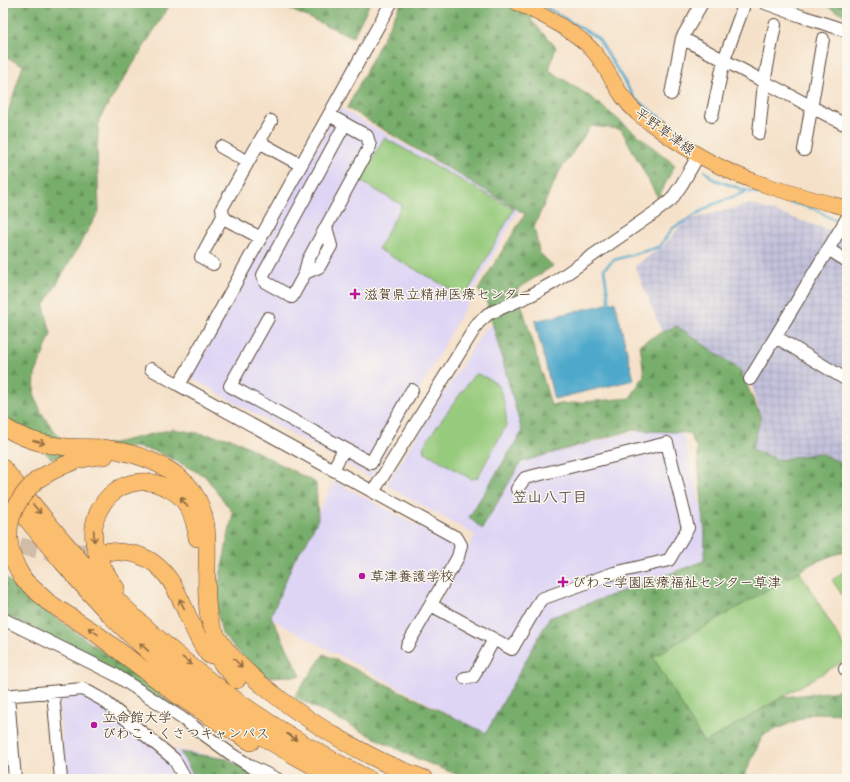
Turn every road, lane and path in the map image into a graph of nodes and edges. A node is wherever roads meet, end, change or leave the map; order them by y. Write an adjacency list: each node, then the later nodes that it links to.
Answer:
1 (391, 3): 14 (street)
2 (517, 3): 23 (main road, 平野草津線)
3 (702, 3): 8 (street)
4 (765, 3): 7 (street)
5 (743, 8): 10 (street)
6 (775, 25): 11 (street)
7 (847, 31)
8 (682, 38): 10 (street); 12 (street)
9 (823, 40): 13 (street)
10 (724, 60): 11 (street); 15 (street)
11 (764, 83): 13 (street); 19 (street)
12 (671, 94)
13 (811, 108): 18 (street); 22 (street)
14 (329, 115): 17 (street); 25 (street)
15 (712, 116)
16 (271, 121): 20 (street)
17 (345, 124): 17 (street)
18 (847, 125)
19 (759, 133)
20 (259, 142): 24 (street); 25 (street)
21 (222, 147): 24 (street)
22 (804, 150)
23 (698, 156): 26 (main road, 平野草津線); 47 (street)
24 (248, 162): 27 (street)
25 (301, 165): 29 (street)
26 (847, 208)
27 (223, 216): 29 (street); 32 (street)
28 (845, 222): 30 (street)
29 (261, 238): 38 (street)
30 (828, 250): 31 (street); 34 (street)
31 (847, 261)
32 (213, 264)
33 (268, 318): 41 (street)
34 (776, 337): 36 (street); 37 (street)
35 (151, 369): 38 (street)
36 (750, 379)
37 (847, 380)
38 (179, 385): 44 (street)
39 (412, 390): 41 (street)
40 (3, 426): 42 (highway, one-way to 42)
41 (344, 449): 44 (street)
42 (141, 457): 64 (highway, one-way to 42, bridge); 68 (highway, one-way to 68)
43 (3, 468): 54 (highway, one-way to 54)
44 (333, 470): 47 (street)
45 (517, 489): 53 (street)
46 (3, 490): 65 (highway, one-way to 46)
47 (373, 492): 51 (street)
48 (3, 539): 49 (highway)
49 (20, 546)
50 (107, 551): 57 (highway, one-way to 50)
51 (431, 605): 53 (street); 55 (street)
52 (3, 619): 63 (street)
53 (494, 639): 56 (street)
54 (163, 642): 57 (highway, one-way to 54); 66 (highway, one-way to 66)
55 (407, 646)
56 (465, 678)
57 (237, 680): 67 (highway)
58 (53, 693): 59 (street); 61 (street); 62 (street)
59 (6, 696): 60 (street)
60 (15, 779)
61 (61, 779)
62 (185, 779)
63 (277, 779)
64 (326, 779)
65 (338, 779)
66 (369, 779)
67 (398, 779)
68 (425, 779)

